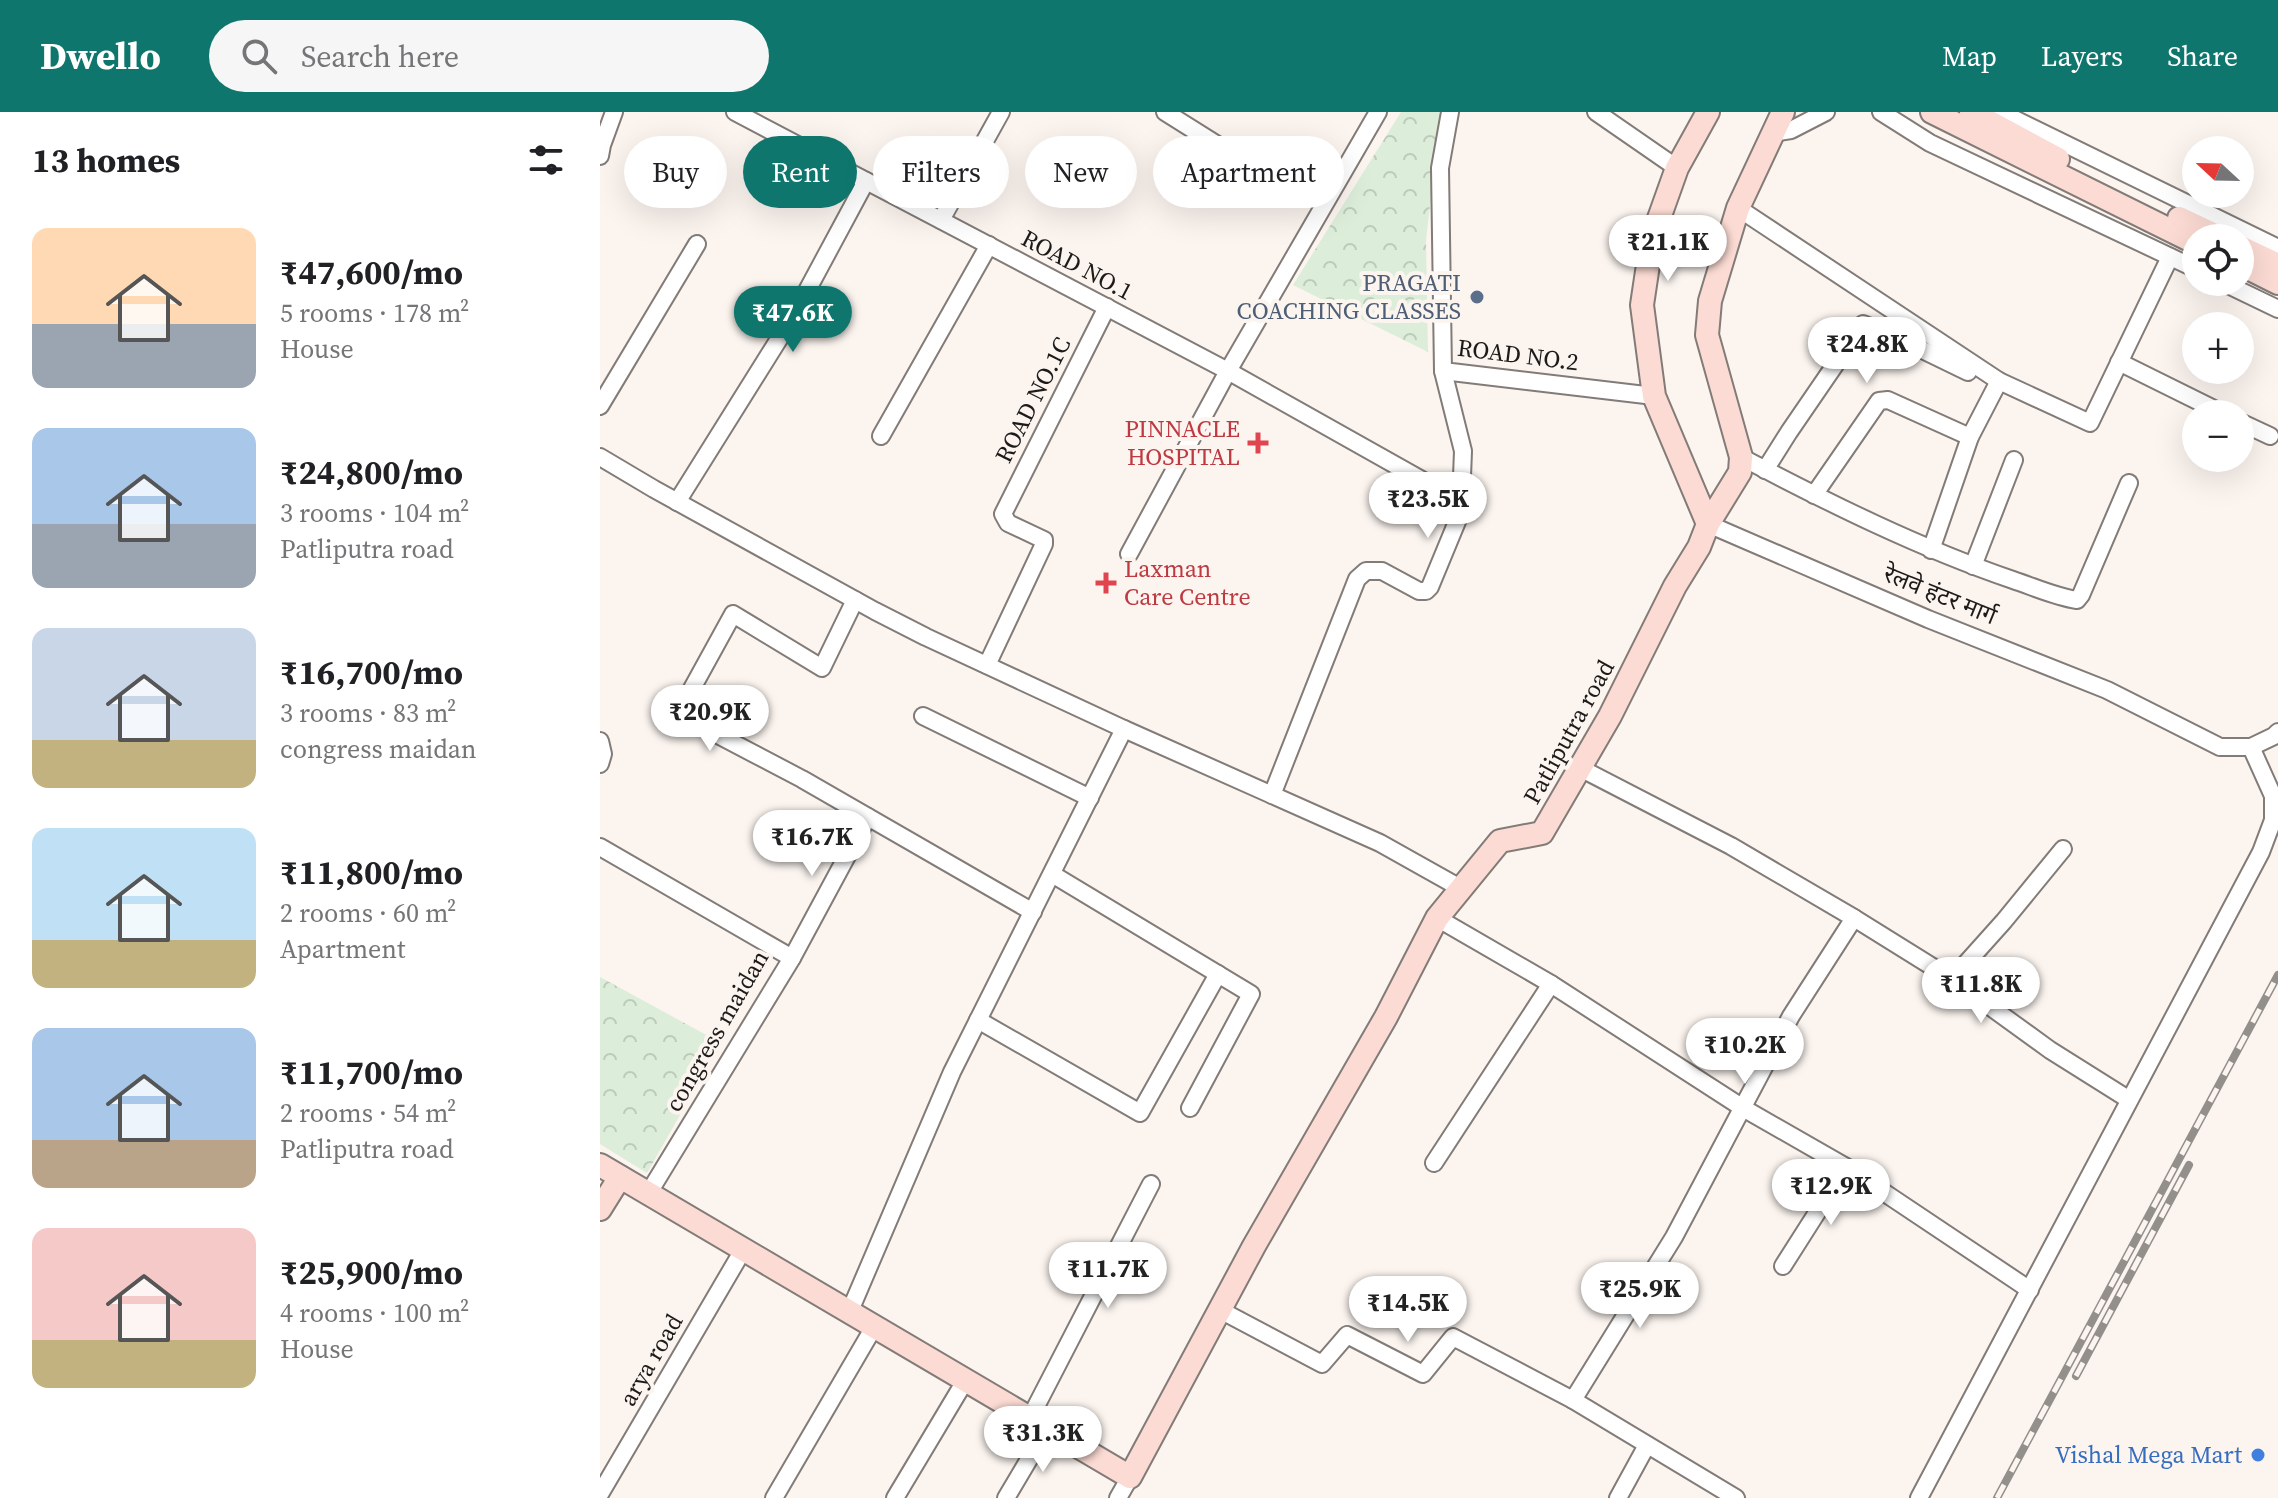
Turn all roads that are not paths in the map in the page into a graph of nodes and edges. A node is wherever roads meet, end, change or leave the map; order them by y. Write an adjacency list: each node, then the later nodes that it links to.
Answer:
1 (614, 112): 17 (street)
2 (735, 112): 19 (street, ROAD NO.1)
3 (1001, 112): 21 (street)
4 (1165, 112): 16 (street)
5 (1378, 112): 37 (street)
6 (1450, 112): 38 (street, ROAD NO.2)
7 (1596, 112): 18 (street)
8 (1708, 112): 18 (street)
9 (1783, 112): 15 (street)
10 (1881, 112): 28 (street)
11 (1932, 112): 23 (street)
12 (1971, 112): 22 (street)
13 (2003, 113): 26 (street)
14 (1815, 114): 15 (street)
15 (1772, 133): 20 (street)
16 (1203, 136)
17 (600, 156)
18 (1677, 168): 41 (street)
19 (866, 181): 21 (street, ROAD NO.1); 54 (street)
20 (1738, 208): 40 (street); 49 (street)
21 (941, 220): 25 (street, ROAD NO.1)
22 (2192, 224)
23 (2182, 236)
24 (697, 244): 43 (street)
25 (989, 245): 34 (street, ROAD NO.1); 45 (street)
26 (2278, 248)
27 (2254, 254): 30 (street)
28 (2170, 257): 29 (street); 36 (street)
29 (2182, 263)
30 (2278, 265)
31 (2254, 271): 32 (street)
32 (2278, 283)
33 (2251, 296): 35 (street)
34 (1107, 307): 37 (street, ROAD NO.1); 61 (street, ROAD NO.1C)
35 (2278, 309)
36 (2119, 362): 40 (street); 42 (street)
37 (1228, 371): 55 (street, ROAD NO.1); 58 (street)
38 (1443, 371): 41 (street, ROAD NO.2); 55 (street)
39 (1968, 372): 51 (street)
40 (1999, 381): 47 (street)
41 (1654, 396): 56 (street)
42 (2196, 400)
43 (600, 406)
44 (2254, 429): 46 (street)
45 (881, 436)
46 (2270, 436)
47 (1970, 437): 53 (street); 57 (street)
48 (600, 457): 54 (street)
49 (1741, 457): 51 (street); 56 (street, Patliputra road)
50 (2014, 460): 59 (street)
51 (1765, 470): 53 (street)
52 (2129, 483): 59 (street)
53 (1814, 495): 57 (street)
54 (677, 502): 60 (street)
55 (1461, 502): 69 (street)
56 (1708, 524): 66 (street, रेलवे हंटर मार्ग); 68 (street, Patliputra road)
57 (1931, 550): 59 (street)
58 (1129, 554)
59 (1973, 566)
60 (855, 600): 61 (street); 71 (street)
61 (987, 665): 63 (street)
62 (923, 716): 70 (street)
63 (1124, 729): 69 (street); 70 (street)
64 (2278, 732): 66 (street)
65 (600, 741): 67 (street)
66 (2251, 747): 84 (street)
67 (600, 764)
68 (1580, 768): 75 (street, Patliputra road); 78 (street)
69 (1272, 795): 75 (street)
70 (1090, 798): 74 (street)
71 (868, 817): 76 (street); 79 (street)
72 (600, 847): 79 (street, congress maidan)
73 (2063, 849): 81 (street)
74 (1052, 874): 76 (street); 80 (street)
75 (1462, 889): 77 (street, Patliputra road)
76 (1033, 912): 83 (street)
77 (1437, 918): 82 (street); 97 (street, Patliputra road)
78 (1854, 918): 81 (street); 86 (street)
79 (792, 958): 92 (street, congress maidan)
80 (1218, 974): 83 (street); 85 (street)
81 (1952, 979): 84 (street)
82 (1551, 984): 86 (street); 87 (street)
83 (978, 1020): 98 (street)
84 (2128, 1099): 96 (street)
85 (1190, 1108)
86 (1743, 1108): 89 (street); 101 (street)
87 (1434, 1163)
88 (600, 1165): 90 (street)
89 (1846, 1167): 95 (street); 96 (street)
90 (620, 1177): 92 (street); 93 (street)
91 (1151, 1184): 102 (street)
92 (648, 1194): 94 (street)
93 (600, 1209)
94 (743, 1250): 98 (street); 105 (street, arya road)
95 (1783, 1266)
96 (2030, 1290): 112 (street)
97 (1220, 1310): 101 (street); 104 (street, Patliputra road)
98 (849, 1313): 99 (street)
99 (874, 1327): 100 (street); 106 (street)
100 (965, 1381): 102 (street); 107 (street)
101 (1573, 1400): 103 (street)
102 (1038, 1424): 104 (street); 108 (street)
103 (1647, 1445): 110 (street); 111 (street)
104 (1130, 1477): 109 (street)
105 (600, 1494)
106 (774, 1498)
107 (895, 1498)
108 (1006, 1498)
109 (1118, 1498)
110 (1618, 1498)
111 (1736, 1498)
112 (1919, 1498)

